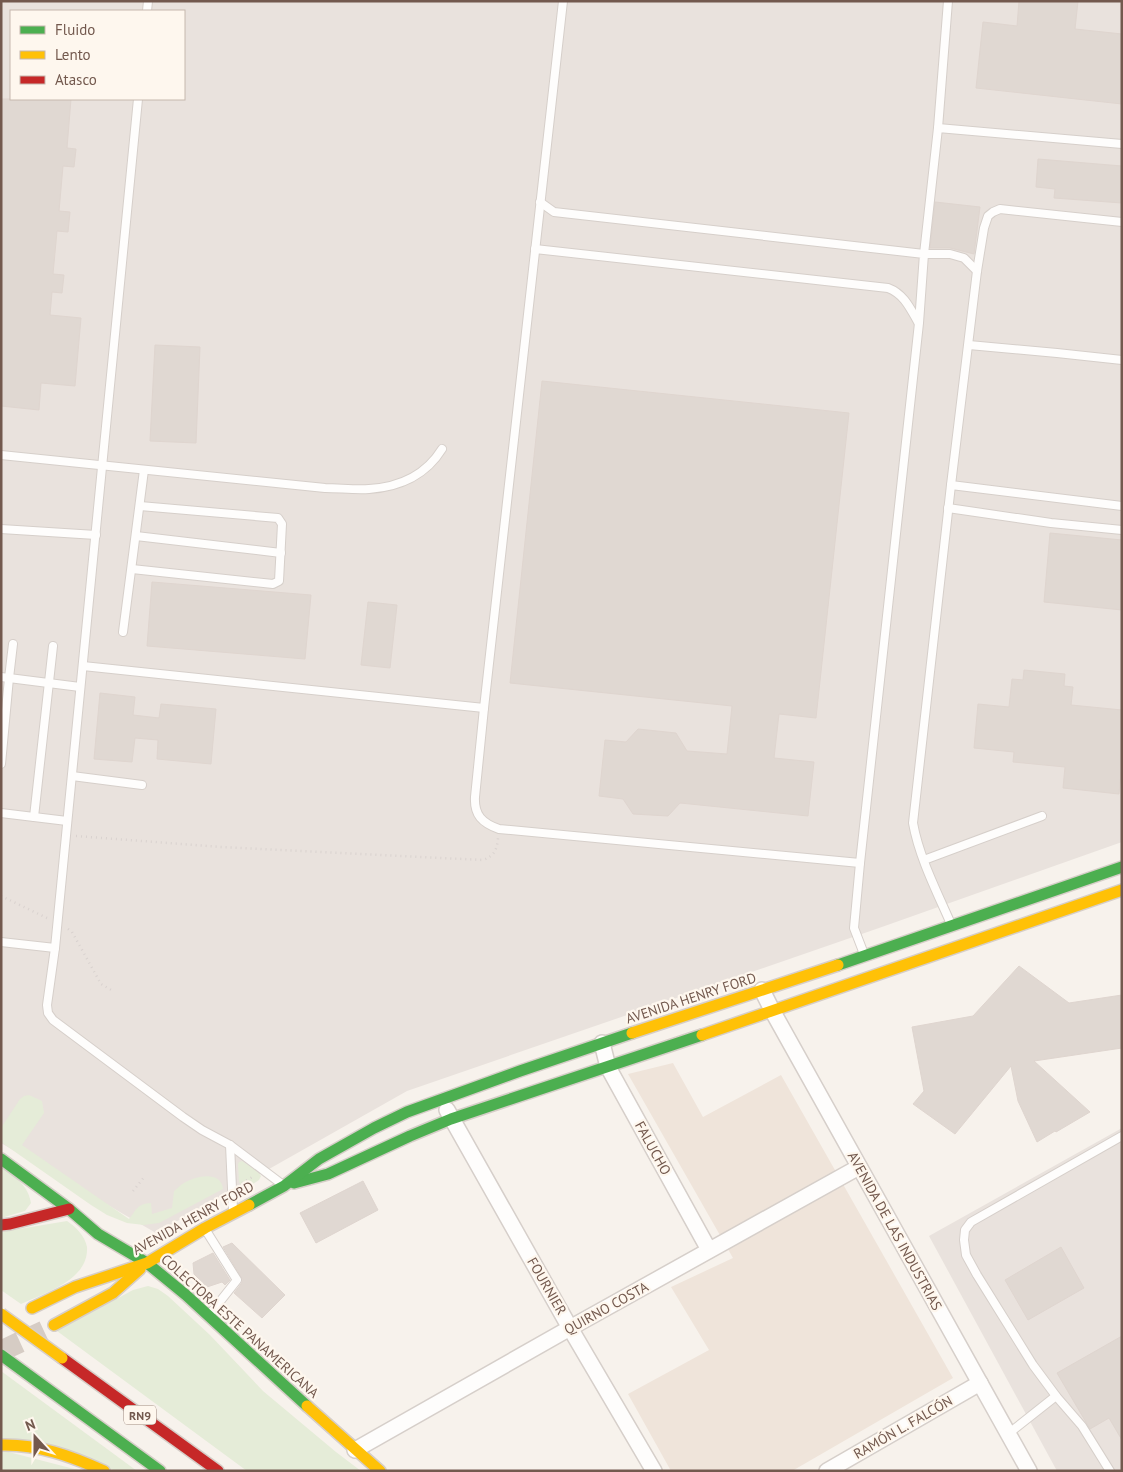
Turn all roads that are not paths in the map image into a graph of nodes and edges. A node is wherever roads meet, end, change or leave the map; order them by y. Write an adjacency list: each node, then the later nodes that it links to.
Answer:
1 (563, 1): 6 (lane)
2 (948, 1): 4 (lane)
3 (138, 100): 16 (lane)
4 (938, 128): 5 (lane); 9 (lane)
5 (1122, 144)
6 (540, 202): 8 (lane); 9 (lane)
7 (1122, 222): 10 (lane)
8 (534, 249): 11 (lane); 35 (lane)
9 (924, 254): 10 (lane); 11 (lane)
10 (977, 271): 12 (lane)
11 (919, 323): 44 (lane)
12 (969, 345): 13 (lane); 18 (lane)
13 (1122, 360)
14 (442, 449): 17 (lane)
15 (1, 455): 16 (lane)
16 (101, 466): 17 (lane); 24 (lane)
17 (144, 470): 19 (lane)
18 (951, 485): 20 (lane); 21 (lane)
19 (140, 506): 25 (lane); 26 (lane)
20 (1122, 506)
21 (948, 508): 23 (lane); 43 (lane)
22 (1, 529): 24 (lane)
23 (1122, 530)
24 (96, 535): 31 (lane)
25 (136, 536): 26 (lane); 27 (lane)
26 (281, 552): 27 (lane)
27 (132, 569): 28 (lane)
28 (124, 632)
29 (13, 644): 32 (lane)
30 (53, 646): 33 (lane)
31 (83, 666): 34 (lane); 35 (lane)
32 (5, 678): 33 (lane); 36 (lane)
33 (48, 683): 34 (lane); 41 (lane)
34 (80, 687): 37 (lane)
35 (484, 708): 44 (lane)
36 (1, 764)
37 (72, 776): 38 (lane); 42 (lane)
38 (142, 786)
39 (1, 813): 41 (lane)
40 (1042, 816): 43 (lane)
41 (34, 817): 42 (lane)
42 (67, 821): 49 (lane)
43 (924, 860): 47 (lane)
44 (860, 863): 50 (lane)
45 (1122, 867): 47 (main road, AVENIDA HENRY FORD)
46 (1122, 890): 47 (main road, AVENIDA HENRY FORD)
47 (955, 937): 50 (main road, AVENIDA HENRY FORD); 50 (main road, AVENIDA HENRY FORD)
48 (1, 942): 49 (lane)
49 (55, 948): 58 (lane)
50 (868, 967): 51 (main road, AVENIDA HENRY FORD); 52 (main road, AVENIDA HENRY FORD)
51 (762, 990): 52 (street, AVENIDA DE LAS INDUSTRIAS); 53 (main road, AVENIDA HENRY FORD)
52 (773, 1012): 54 (main road, AVENIDA HENRY FORD); 60 (street, AVENIDA DE LAS INDUSTRIAS)
53 (602, 1044): 54 (street, FALUCHO); 55 (main road, AVENIDA HENRY FORD)
54 (608, 1067): 56 (main road, AVENIDA HENRY FORD); 66 (street, FALUCHO)
55 (442, 1100): 56 (street, FOURNIER); 61 (main road, AVENIDA HENRY FORD)
56 (451, 1119): 61 (main road, AVENIDA HENRY FORD); 72 (street, FOURNIER)
57 (1122, 1136): 75 (lane)
58 (230, 1145): 61 (lane); 63 (lane)
59 (1, 1159): 62 (main road, COLECTORA ESTE PANAMERICANA)
60 (859, 1167): 66 (street, QUIRNO COSTA); 74 (street, AVENIDA DE LAS INDUSTRIAS)
61 (284, 1186): 63 (main road, AVENIDA HENRY FORD)
62 (69, 1209): 64 (main road); 67 (main road, COLECTORA ESTE PANAMERICANA)
63 (233, 1213): 65 (main road, AVENIDA HENRY FORD)
64 (1, 1225)
65 (205, 1228): 67 (main road, AVENIDA HENRY FORD); 70 (lane)
66 (709, 1250): 72 (street, QUIRNO COSTA)
67 (147, 1263): 68 (main road, AVENIDA HENRY FORD); 70 (main road, COLECTORA ESTE PANAMERICANA); 71 (main road)
68 (32, 1308)
69 (1, 1314): 81 (main road, RN9, bridge)
70 (209, 1316): 78 (main road, COLECTORA ESTE PANAMERICANA)
71 (54, 1326)
72 (570, 1328): 78 (street, QUIRNO COSTA); 83 (street, FOURNIER)
73 (1, 1355): 80 (main road, RN9)
74 (980, 1384): 76 (street, AVENIDA DE LAS INDUSTRIAS); 84 (street, RAMÓN L. FALCÓN)
75 (1056, 1396): 76 (lane); 86 (lane)
76 (1008, 1434): 85 (street, AVENIDA DE LAS INDUSTRIAS)
77 (1, 1445): 79 (main road)
78 (355, 1450): 82 (main road, COLECTORA ESTE PANAMERICANA)
79 (104, 1471)
80 (160, 1471)
81 (218, 1471)
82 (380, 1471)
83 (654, 1471)
84 (827, 1471)
85 (1029, 1471)
86 (1110, 1471)

